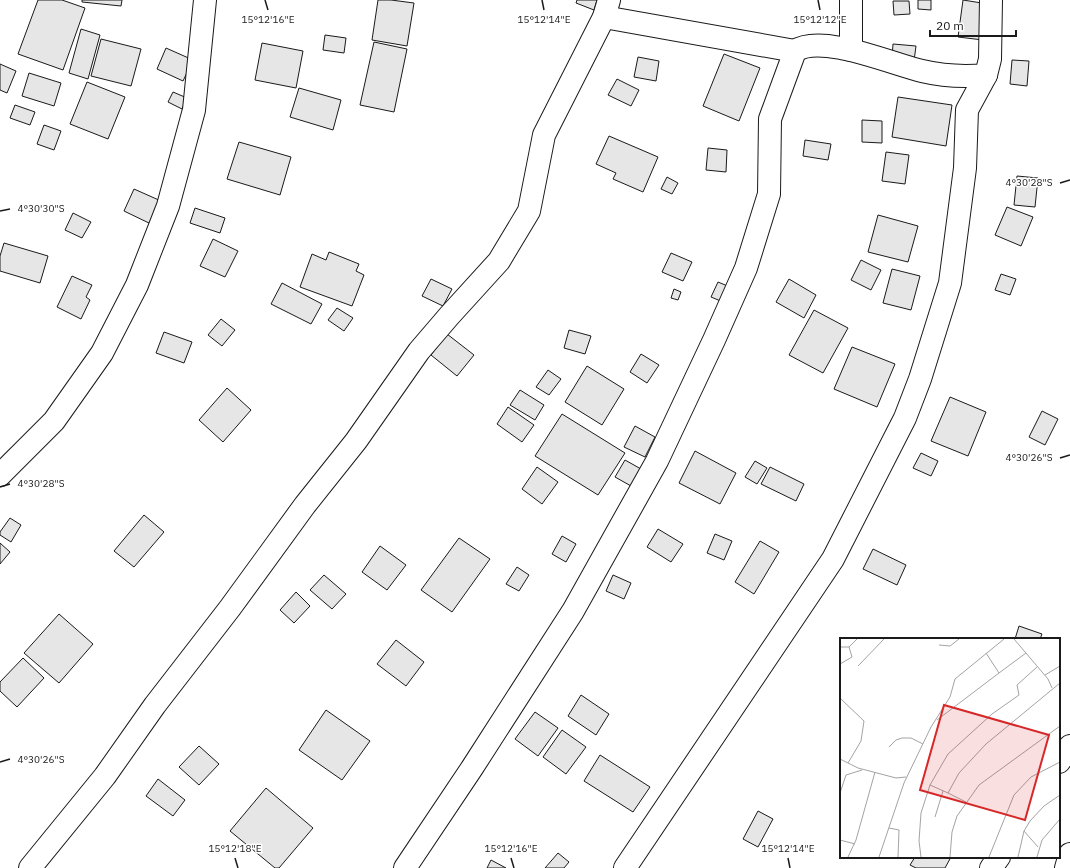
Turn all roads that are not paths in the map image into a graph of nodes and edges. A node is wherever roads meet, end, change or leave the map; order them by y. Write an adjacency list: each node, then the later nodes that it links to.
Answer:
1 (205, 0): 8 (street)
2 (851, 0): 5 (street)
3 (991, 0): 7 (street)
4 (606, 9): 6 (street); 13 (street)
5 (851, 50): 6 (street); 7 (street)
6 (795, 51): 14 (street)
7 (986, 75): 15 (street)
8 (0, 475)
9 (1070, 746): 10 (street)
10 (1060, 761)
11 (1070, 854): 17 (street)
12 (998, 858): 16 (street)
13 (30, 868)
14 (405, 868)
15 (625, 868)
16 (990, 868)
17 (1066, 868)

